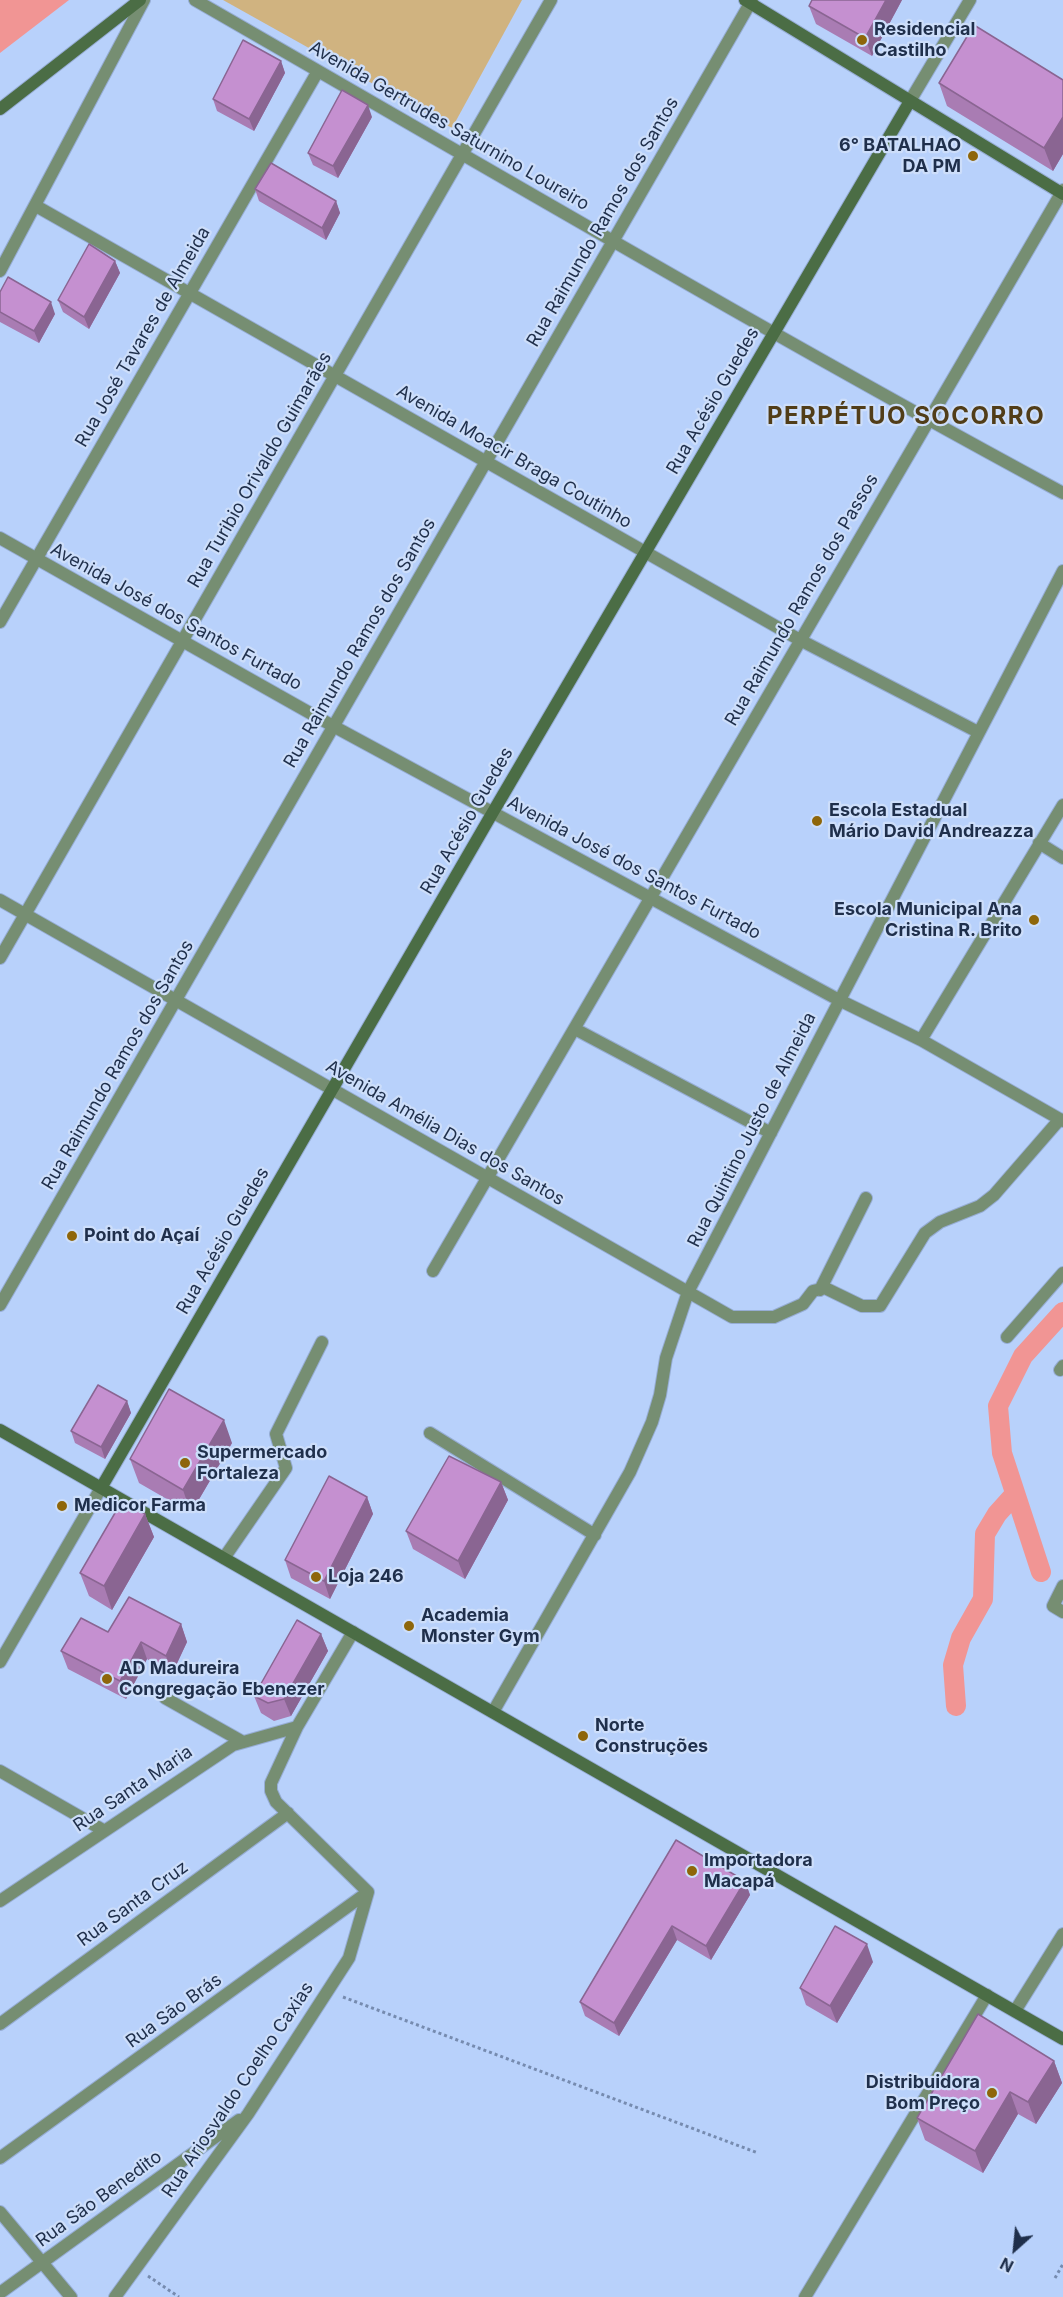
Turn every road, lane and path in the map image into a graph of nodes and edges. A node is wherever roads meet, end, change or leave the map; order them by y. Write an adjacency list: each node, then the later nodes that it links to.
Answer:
1 (140, 0): 9 (street)
2 (144, 0): 12 (street)
3 (195, 0): 7 (street, Avenida Gertrudes Saturnino Loureiro)
4 (551, 0): 10 (street, Rua Turibio Orivaldo Guimarães)
5 (970, 0): 8 (street, Rua Acésio Guedes)
6 (749, 1): 8 (street); 13 (street, Rua Raimundo Ramos dos Santos)
7 (318, 71): 10 (street, Avenida Gertrudes Saturnino Loureiro); 15 (street, Rua José Tavares de Almeida)
8 (910, 101): 11 (street); 16 (street, Rua Acésio Guedes)
9 (0, 109)
10 (463, 154): 13 (street, Avenida Gertrudes Saturnino Loureiro); 17 (street, Rua Turibio Orivaldo Guimarães)
11 (1062, 193): 18 (street, Rua Raimundo Ramos dos Passos)
12 (36, 206): 14 (street); 15 (street, Avenida Moacir Braga Coutinho)
13 (612, 242): 16 (street, Avenida Gertrudes Saturnino Loureiro); 19 (street, Rua Raimundo Ramos dos Santos)
14 (0, 271)
15 (190, 293): 17 (street, Avenida Moacir Braga Coutinho); 23 (street, Rua José Tavares de Almeida)
16 (774, 333): 18 (street, Avenida Gertrudes Saturnino Loureiro); 22 (street, Rua Acésio Guedes)
17 (335, 376): 19 (street, Avenida Moacir Braga Coutinho); 27 (street, Rua Turibio Orivaldo Guimarães)
18 (928, 420): 20 (street, Avenida Gertrudes Saturnino Loureiro); 26 (street, Rua Raimundo Ramos dos Passos)
19 (486, 461): 22 (street, Avenida Moacir Braga Coutinho); 28 (street, Rua Raimundo Ramos dos Santos)
20 (1063, 494)
21 (0, 538): 23 (street, Avenida José dos Santos Furtado)
22 (645, 552): 26 (street, Avenida Moacir Braga Coutinho); 31 (street, Rua Acésio Guedes)
23 (37, 559): 25 (street, Rua José Tavares de Almeida); 27 (street, Avenida José dos Santos Furtado)
24 (1063, 571): 29 (street, Rua Quintino Justo de Almeida)
25 (0, 622)
26 (800, 640): 29 (street, Avenida Moacir Braga Coutinho); 34 (street, Rua Raimundo Ramos dos Passos)
27 (183, 641): 28 (street, Avenida José dos Santos Furtado); 36 (street, Rua Turibio Orivaldo Guimarães)
28 (333, 726): 31 (street, Avenida José dos Santos Furtado); 38 (street, Rua Raimundo Ramos dos Santos)
29 (978, 732): 39 (street, Rua Quintino Justo de Almeida)
30 (1063, 805): 32 (street)
31 (493, 812): 34 (street, Avenida José dos Santos Furtado); 42 (street, Rua Acésio Guedes)
32 (1039, 843): 33 (street); 41 (street)
33 (1063, 858)
34 (649, 897): 39 (street, Avenida José dos Santos Furtado); 40 (street, Rua Raimundo Ramos dos Passos)
35 (0, 900): 36 (street, Avenida Amélia Dias dos Santos)
36 (25, 915): 37 (street, Rua Turibio Orivaldo Guimarães); 38 (street, Avenida Amélia Dias dos Santos)
37 (0, 958)
38 (176, 1000): 42 (street, Avenida Amélia Dias dos Santos); 51 (street, Rua Raimundo Ramos dos Santos)
39 (839, 1000): 41 (street, Avenida José dos Santos Furtado); 44 (street, Rua Quintino Justo de Almeida)
40 (575, 1029): 44 (street); 45 (street, Rua Raimundo Ramos dos Passos)
41 (921, 1040): 43 (street, Avenida José dos Santos Furtado)
42 (332, 1089): 45 (street, Avenida Amélia Dias dos Santos); 56 (street, Rua Acésio Guedes)
43 (1062, 1120): 49 (street)
44 (771, 1133): 50 (street, Rua Quintino Justo de Almeida)
45 (488, 1179): 47 (street, Rua Raimundo Ramos dos Passos); 50 (street, Avenida Amélia Dias dos Santos)
46 (866, 1198): 49 (street)
47 (433, 1271)
48 (1063, 1273): 52 (street)
49 (820, 1290): 50 (street, Avenida Amélia Dias dos Santos)
50 (688, 1292): 57 (street, Rua Quintino Justo de Almeida)
51 (0, 1305)
52 (1007, 1337)
53 (322, 1342): 58 (street)
54 (0, 1430): 56 (street)
55 (430, 1433): 57 (street)
56 (101, 1488): 58 (street); 62 (street, Rua Acésio Guedes)
57 (595, 1534): 64 (street, Rua Quintino Justo de Almeida)
58 (224, 1558): 61 (street)
59 (1063, 1586): 60 (street)
60 (1058, 1609)
61 (354, 1632): 64 (street); 65 (street)
62 (0, 1662)
63 (165, 1698): 66 (street)
64 (494, 1712): 74 (street)
65 (297, 1727): 66 (street, Rua Santa Maria); 68 (street)
66 (243, 1742): 69 (street, Rua Santa Maria)
67 (0, 1771): 69 (street)
68 (288, 1813): 70 (street); 76 (street, Rua Santa Cruz)
69 (103, 1830): 71 (street, Rua Santa Maria)
70 (368, 1892): 73 (street, Rua Ariosvaldo Coelho Caxias); 80 (street, Rua São Brás)
71 (0, 1901)
72 (1063, 1934): 75 (street)
73 (327, 1991): 78 (street, Rua Ariosvaldo Coelho Caxias); 79 (path)
74 (987, 1995): 75 (street); 90 (street)
75 (1015, 2011): 77 (street)
76 (0, 2024)
77 (1063, 2039)
78 (248, 2114): 82 (street, Rua São Benedito); 84 (street, Rua Ariosvaldo Coelho Caxias)
79 (758, 2153)
80 (0, 2158)
81 (0, 2212): 82 (street)
82 (40, 2263): 86 (street, Rua São Benedito); 87 (street)
83 (1063, 2264): 85 (path)
84 (136, 2268): 88 (street, Rua Ariosvaldo Coelho Caxias); 89 (path)
85 (1055, 2278)
86 (0, 2293)
87 (71, 2297)
88 (115, 2297)
89 (178, 2297)
90 (805, 2297)

